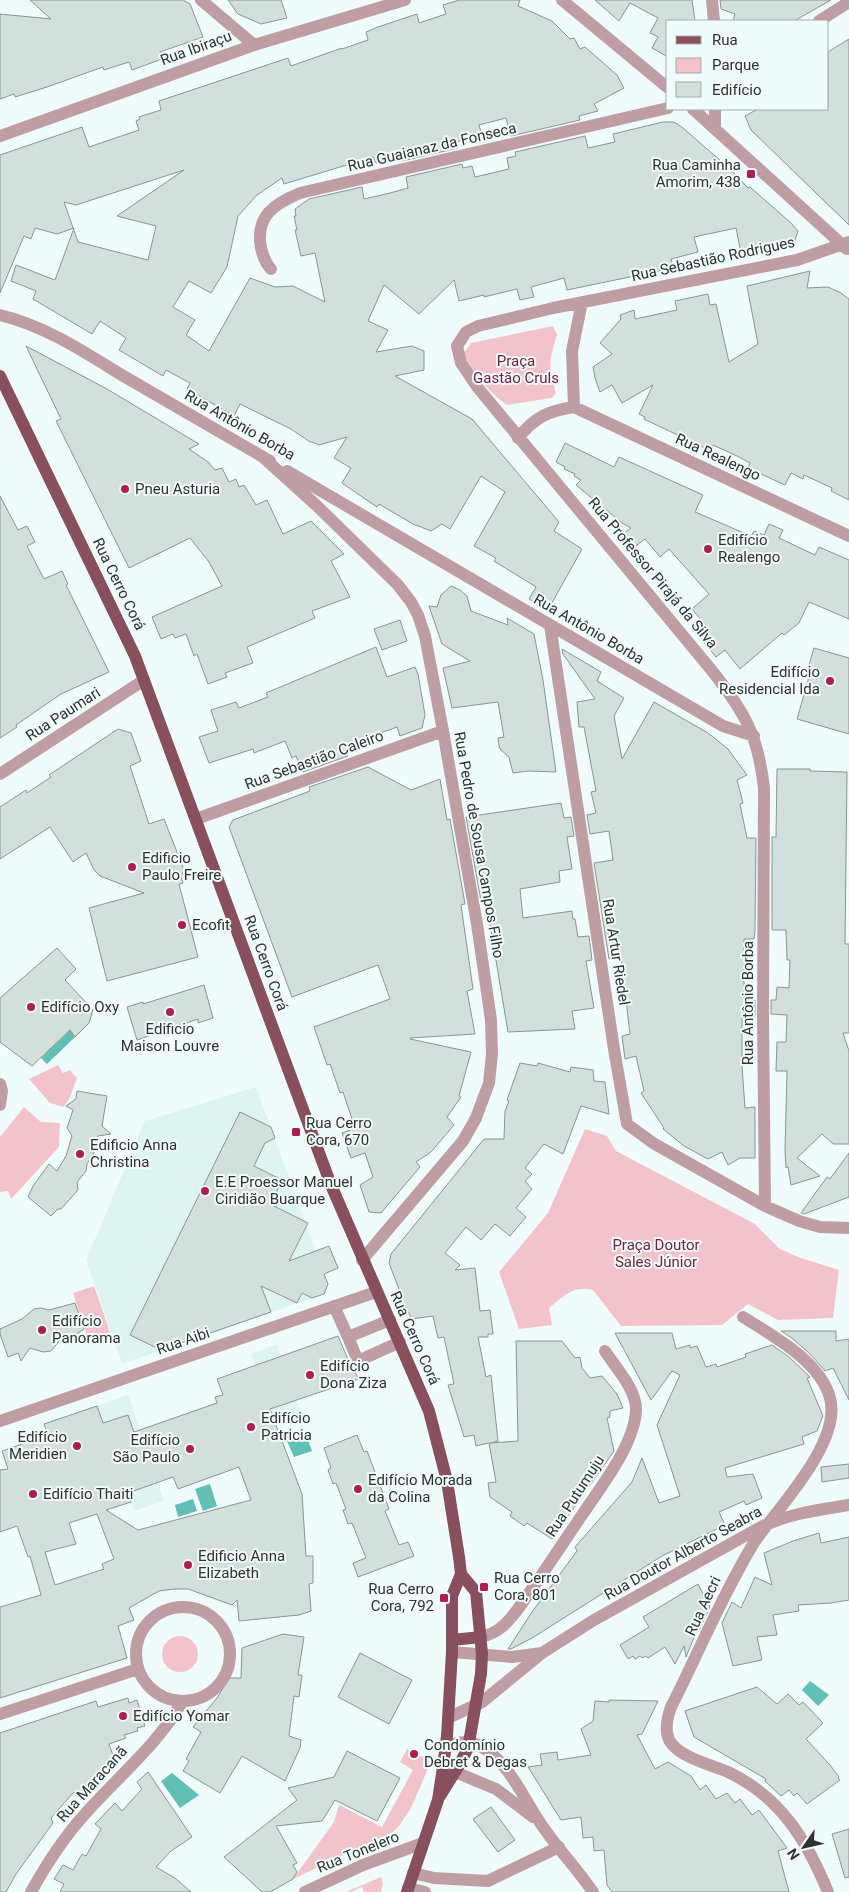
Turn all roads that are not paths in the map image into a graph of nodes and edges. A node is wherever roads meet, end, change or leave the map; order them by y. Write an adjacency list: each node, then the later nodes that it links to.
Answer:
1 (201, 0): 8 (street)
2 (405, 0): 8 (street, Rua Ibiraçu)
3 (562, 0): 9 (street)
4 (712, 0): 6 (street)
5 (849, 2): 7 (street)
6 (714, 20)
7 (820, 20)
8 (254, 45): 14 (street, Rua Ibiraçu)
9 (666, 86)
10 (666, 108): 16 (street, Rua Guaianaz da Fonseca)
11 (694, 110): 13 (street)
12 (716, 110): 13 (street)
13 (715, 129): 15 (street)
14 (0, 136)
15 (847, 246): 17 (street, Rua Sebastião Rodrigues)
16 (270, 269)
17 (582, 302): 22 (street); 23 (street)
18 (0, 315): 24 (street, Rua Antônio Borba)
19 (0, 376): 21 (main road, Rua Cerro Corá)
20 (0, 394): 21 (street)
21 (14, 406): 27 (main road, Rua Cerro Corá)
22 (574, 407): 23 (street); 25 (street, Rua Realengo)
23 (518, 438): 29 (street, Rua Professor Pirajá da Silva)
24 (264, 458): 26 (street, Rua Antônio Borba); 28 (street, Rua Pedro de Sousa Campos Filho)
25 (849, 536)
26 (550, 625): 29 (street, Rua Antônio Borba); 34 (street, Rua Artur Riedel)
27 (144, 680): 30 (street, Rua Paumari); 31 (main road, Rua Cerro Corá)
28 (443, 731): 31 (street, Rua Sebastião Caleiro); 36 (street, Rua Pedro de Sousa Campos Filho)
29 (754, 736): 34 (street, Rua Antônio Borba)
30 (0, 774)
31 (196, 819): 36 (main road, Rua Cerro Corá)
32 (0, 1084): 33 (street)
33 (0, 1106)
34 (765, 1206): 35 (street)
35 (849, 1228)
36 (362, 1260): 37 (main road, Rua Cerro Corá)
37 (376, 1292): 38 (street, Rua Aibi); 40 (main road, Rua Cerro Corá)
38 (334, 1306): 41 (street); 44 (street, Rua Aibi)
39 (743, 1317): 46 (street, Rua Aecri)
40 (390, 1320): 41 (street); 42 (main road, Rua Cerro Corá)
41 (348, 1337): 42 (street)
42 (400, 1342): 47 (main road, Rua Cerro Corá)
43 (605, 1351): 48 (street, Rua Putumuju)
44 (0, 1421)
45 (849, 1505): 46 (street, Rua Doutor Alberto Seabra)
46 (771, 1522): 50 (street, Rua Doutor Alberto Seabra); 72 (street, Rua Aecri)
47 (461, 1574): 48 (main road, Rua Cerro Corá); 49 (main road, Rua Cerro Corá)
48 (481, 1637): 49 (main road); 51 (main road, Rua Cerro Corá)
49 (452, 1646): 51 (street, Rua Doutor Alberto Seabra); 56 (main road, Rua Cerro Corá)
50 (542, 1653): 51 (street, Rua Doutor Alberto Seabra); 54 (street, Rua Doutor Alberto Seabra)
51 (482, 1654): 54 (main road, Rua Cerro Corá)
52 (138, 1669): 53 (street); 53 (street); 55 (street)
53 (182, 1702): 68 (street, Rua Maracanã)
54 (476, 1706): 56 (street, Rua Doutor Alberto Seabra); 57 (main road, Rua Cerro Corá)
55 (0, 1714)
56 (448, 1718): 58 (main road, Rua Cerro Corá)
57 (469, 1742): 58 (street); 60 (main road, Rua Cerro Corá); 62 (street)
58 (446, 1746): 59 (main road, Rua Cerro Corá)
59 (443, 1767): 60 (street); 61 (main road, Rua Cerro Corá)
60 (456, 1772): 61 (main road, Rua Cerro Corá); 62 (street)
61 (438, 1800): 63 (main road, Rua Cerro Corá)
62 (539, 1822): 64 (street)
63 (423, 1843): 65 (main road, Rua Cerro Corá); 69 (street, Rua Tonelero)
64 (559, 1847): 66 (street); 71 (street)
65 (413, 1873): 66 (street); 67 (main road, Rua Cerro Corá)
66 (464, 1886)
67 (408, 1890): 70 (street)
68 (31, 1892)
69 (305, 1892)
70 (425, 1892)
71 (592, 1892)
72 (828, 1892)

